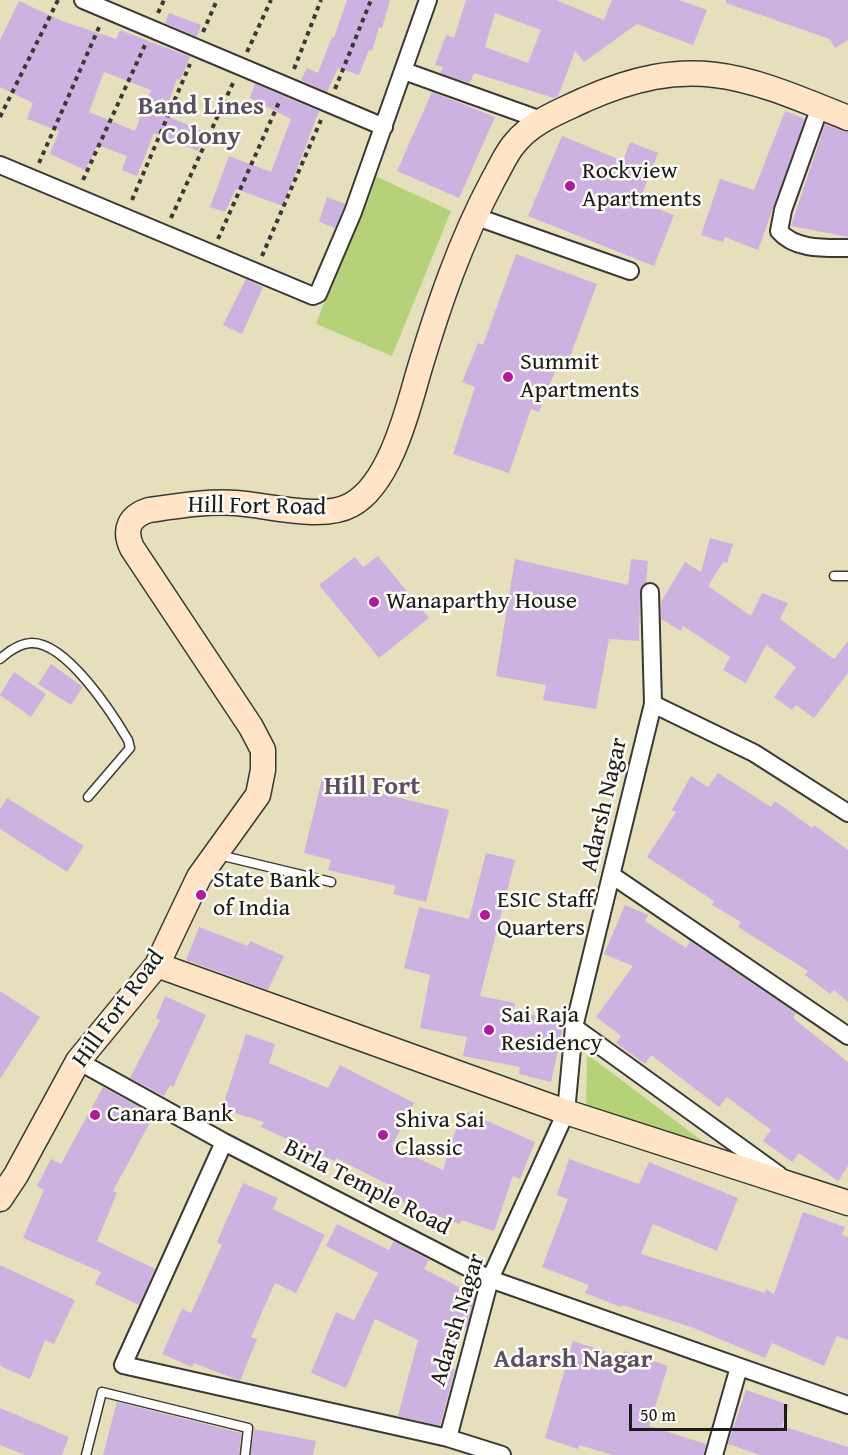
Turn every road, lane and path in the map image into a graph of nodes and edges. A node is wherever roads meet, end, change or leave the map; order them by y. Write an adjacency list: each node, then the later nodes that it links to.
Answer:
1 (57, 0): 17 (path)
2 (83, 0): 9 (street)
3 (164, 0): 10 (path)
4 (217, 0): 11 (path)
5 (271, 0): 12 (path)
6 (321, 0): 14 (path)
7 (371, 0): 15 (path)
8 (428, 0): 13 (street)
9 (106, 10): 10 (street); 22 (path)
10 (152, 29): 11 (street); 23 (path)
11 (197, 48): 12 (street); 25 (path)
12 (241, 66): 14 (street); 26 (path)
13 (404, 71): 19 (street); 20 (street)
14 (287, 86): 15 (street); 28 (path)
15 (328, 104): 20 (street); 29 (path)
16 (820, 107): 18 (main road, Hill Fort Road); 19 (main road, Hill Fort Road); 27 (street)
17 (0, 117)
18 (848, 118)
19 (541, 120): 24 (main road, Hill Fort Road)
20 (384, 127): 29 (street)
21 (0, 165): 22 (street)
22 (32, 178): 23 (street)
23 (75, 197): 25 (street)
24 (474, 216): 30 (street); 38 (main road, Hill Fort Road)
25 (124, 218): 26 (street)
26 (164, 233): 28 (street)
27 (848, 248)
28 (211, 253): 29 (street)
29 (255, 271)
30 (630, 271)
31 (834, 576): 32 (lane)
32 (848, 576)
33 (650, 591): 35 (street, Adarsh Nagar)
34 (0, 659): 36 (lane)
35 (653, 704): 37 (street); 39 (street, Adarsh Nagar)
36 (88, 797)
37 (848, 813)
38 (216, 854): 40 (lane); 41 (main road, Hill Fort Road)
39 (613, 876): 42 (street, Adarsh Nagar); 43 (street)
40 (332, 882)
41 (157, 965): 44 (main road, Hill Fort Road); 45 (main road)
42 (574, 1027): 45 (street, Adarsh Nagar); 47 (street)
43 (848, 1036)
44 (78, 1061): 46 (street, Birla Temple Road); 48 (main road, Hill Fort Road)
45 (566, 1112): 47 (main road); 50 (street, Adarsh Nagar)
46 (224, 1142): 50 (street, Birla Temple Road); 53 (street)
47 (791, 1184): 49 (main road)
48 (0, 1199)
49 (848, 1203)
50 (490, 1279): 51 (street, Birla Temple Road); 53 (street, Adarsh Nagar)
51 (739, 1367): 52 (street, Birla Temple Road); 57 (street)
52 (848, 1405)
53 (448, 1438): 56 (street)
54 (86, 1455): 55 (lane)
55 (244, 1455)
56 (502, 1455)
57 (714, 1455)

